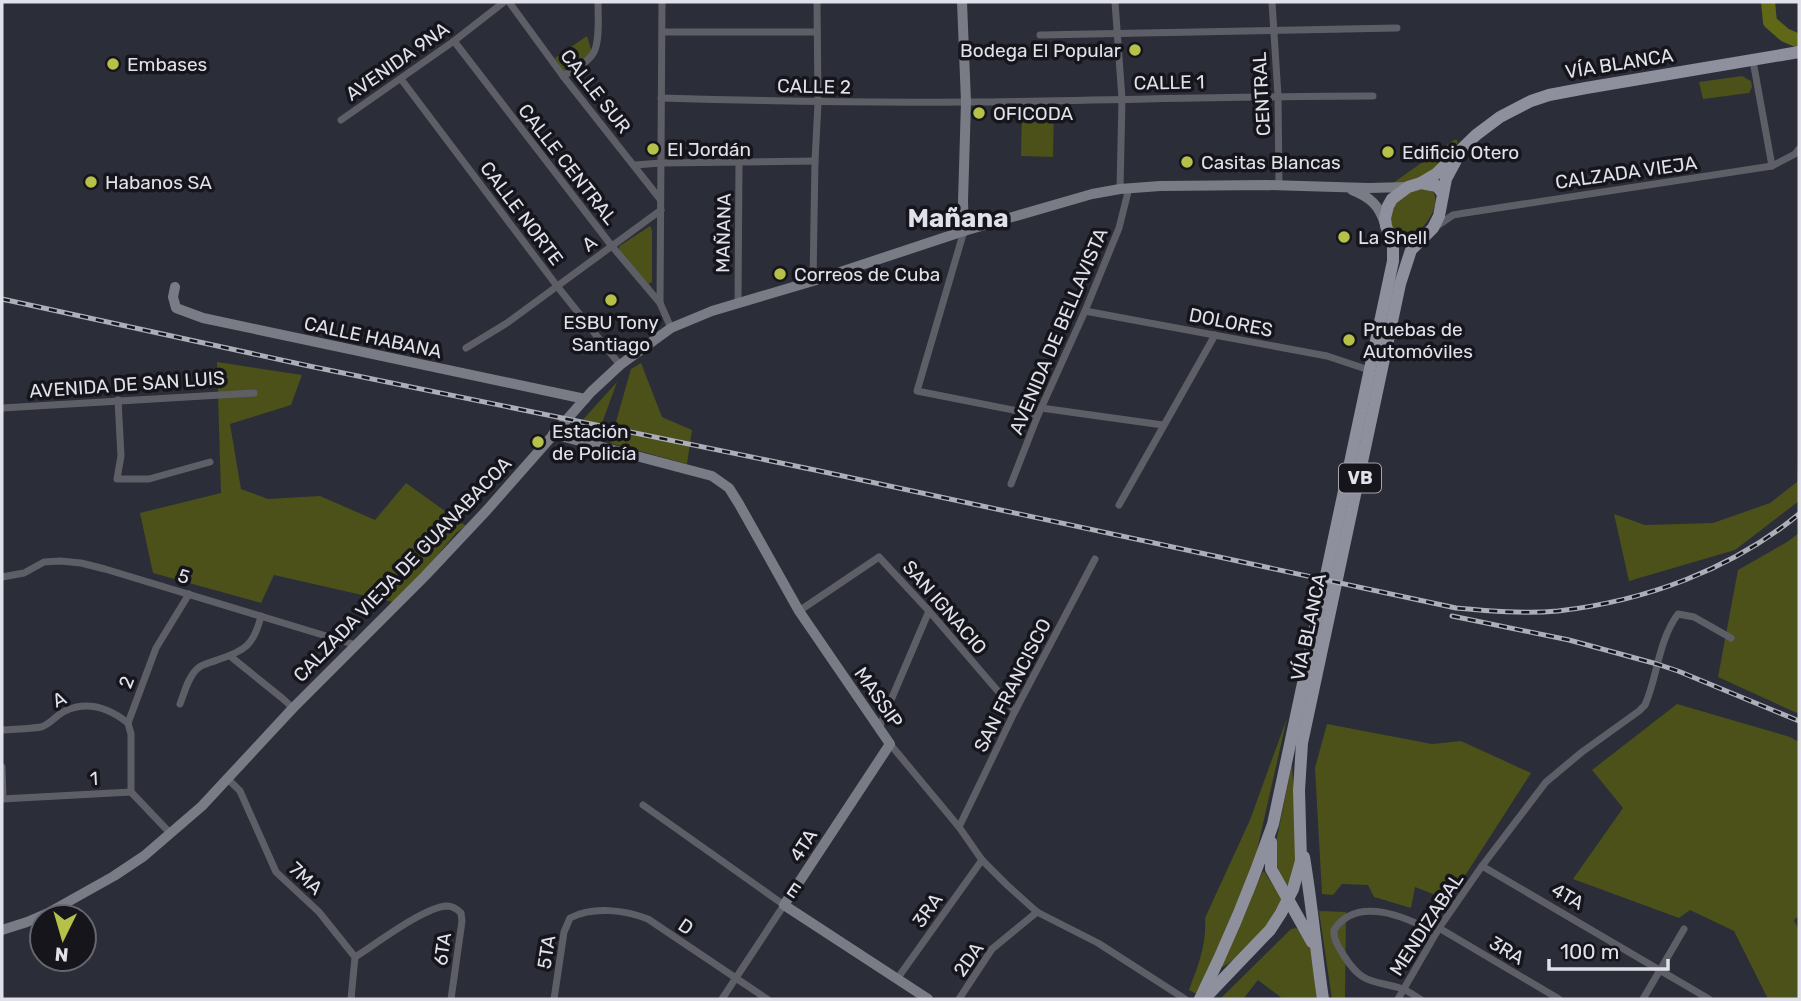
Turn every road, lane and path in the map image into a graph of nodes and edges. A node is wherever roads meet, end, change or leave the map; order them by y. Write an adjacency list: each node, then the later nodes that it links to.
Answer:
1 (507, 2): 14 (street, AVENIDA 9NA); 17 (street, CALLE SUR)
2 (598, 2): 17 (street)
3 (662, 2): 10 (street)
4 (817, 2): 11 (street)
5 (962, 2): 23 (main road)
6 (1115, 2): 12 (street, AVENIDA DE BELLAVISTA)
7 (1272, 2): 9 (street, CENTRAL)
8 (1397, 28): 9 (street)
9 (1273, 29): 12 (street); 19 (street, CENTRAL)
10 (662, 32): 11 (street); 21 (street)
11 (817, 32): 24 (street)
12 (1116, 33): 13 (street); 22 (street, AVENIDA DE BELLAVISTA)
13 (1040, 35)
14 (454, 41): 18 (street, AVENIDA 9NA); 45 (street, CALLE CENTRAL)
15 (1799, 52): 16 (main road, VÍA BLANCA / VB)
16 (1753, 61): 26 (main road, VÍA BLANCA / VB); 32 (street)
17 (563, 76): 31 (street, CALLE SUR)
18 (401, 79): 25 (street, AVENIDA 9NA); 47 (street, CALLE NORTE)
19 (1278, 96): 20 (street, CALLE 1); 22 (street, CALLE 1); 34 (street, CENTRAL)
20 (1373, 96)
21 (662, 98): 24 (street, CALLE 2); 30 (street)
22 (1122, 99): 23 (street, CALLE 1); 37 (street, AVENIDA DE BELLAVISTA)
23 (965, 102): 24 (street, CALLE 2); 42 (main road)
24 (818, 103): 28 (street)
25 (341, 120)
26 (1461, 150): 33 (main road, VÍA BLANCA / VB); 38 (main road, VÍA BLANCA / VB)
27 (1798, 152): 32 (street, CALZADA VIEJA)
28 (815, 161): 29 (street); 46 (street)
29 (739, 162): 30 (street); 50 (street, MAÑANA)
30 (661, 163): 31 (street); 39 (street)
31 (635, 165): 39 (street, CALLE SUR)
32 (1772, 166): 41 (street, CALZADA VIEJA)
33 (1422, 183): 36 (main road, VB); 38 (main road)
34 (1279, 186): 35 (main road, CALZADA VIEJA DE GUANABACOA); 37 (main road, CALZADA VIEJA DE GUANABACOA)
35 (1339, 186): 36 (main road, CALZADA VIEJA DE GUANABACOA); 43 (main road)
36 (1408, 187): 43 (main road, VB)
37 (1125, 188): 42 (main road, CALZADA VIEJA DE GUANABACOA); 51 (street, AVENIDA DE BELLAVISTA)
38 (1443, 197): 41 (street); 44 (main road, VB)
39 (660, 199): 40 (street)
40 (661, 210): 45 (street, A); 49 (street)
41 (1453, 215): 44 (street, CALZADA VIEJA)
42 (964, 231): 46 (main road, CALZADA VIEJA DE GUANABACOA); 61 (street)
43 (1389, 232): 44 (main road); 56 (main road, VÍA BLANCA / VB)
44 (1420, 240): 91 (main road, VÍA BLANCA / VB)
45 (611, 245): 47 (street, A); 49 (street, CALLE CENTRAL)
46 (813, 281): 50 (main road, CALZADA VIEJA DE GUANABACOA)
47 (558, 286): 54 (street, A); 55 (street, CALLE NORTE)
48 (175, 287): 58 (main road, CALLE HABANA)
49 (660, 303): 52 (street)
50 (737, 303): 52 (main road, CALZADA VIEJA DE GUANABACOA)
51 (1085, 311): 53 (street, DOLORES); 61 (street, AVENIDA DE BELLAVISTA)
52 (671, 328): 55 (main road, CALZADA VIEJA DE GUANABACOA)
53 (1215, 335): 56 (street, DOLORES); 62 (street)
54 (466, 348)
55 (620, 365): 58 (main road, CALZADA VIEJA DE GUANABACOA)
56 (1370, 370): 88 (main road, VÍA BLANCA / VB)
57 (254, 393): 59 (street, AVENIDA DE SAN LUIS)
58 (585, 399): 63 (main road, CALZADA VIEJA DE GUANABACOA)
59 (118, 400): 60 (street, AVENIDA DE SAN LUIS); 64 (street)
60 (2, 408)
61 (1039, 411): 62 (street); 65 (street, AVENIDA DE BELLAVISTA)
62 (1163, 425): 66 (street)
63 (553, 434): 70 (main road, MASSIP); 74 (main road, CALZADA VIEJA DE GUANABACOA)
64 (210, 463)
65 (1011, 484)
66 (1119, 505)
67 (1096, 559): 78 (street, SAN FRANCISCO)
68 (2, 577): 69 (street, 5)
69 (190, 594): 72 (street, 5); 79 (street, 2)
70 (799, 611): 71 (street, SAN IGNACIO); 80 (main road, MASSIP)
71 (929, 611): 78 (street, SAN IGNACIO); 80 (street)
72 (261, 616): 74 (street, 5); 75 (street)
73 (1731, 638): 93 (street, MENDIZABAL)
74 (356, 645): 77 (main road, CALZADA VIEJA DE GUANABACOA)
75 (230, 656): 76 (street); 77 (street)
76 (180, 704)
77 (293, 708): 84 (main road, CALZADA VIEJA DE GUANABACOA)
78 (1015, 711): 89 (street, SAN FRANCISCO)
79 (128, 723): 81 (street, A); 85 (street, 2)
80 (879, 728): 82 (main road, MASSIP)
81 (2, 730)
82 (890, 744): 89 (street, MASSIP); 95 (main road, 4TA)
83 (2, 767): 86 (street)
84 (228, 779): 90 (main road, CALZADA VIEJA DE GUANABACOA); 104 (street, 7MA)
85 (131, 792): 86 (street, 1); 90 (street)
86 (3, 799)
87 (643, 805): 95 (street, E)
88 (1273, 824): 94 (main road); 117 (main road, VÍA BLANCA / VB)
89 (959, 827): 92 (street, MASSIP)
90 (170, 833): 101 (main road, CALZADA VIEJA DE GUANABACOA)
91 (1302, 843): 94 (main road, VÍA BLANCA / VB); 103 (main road)
92 (982, 860): 96 (street, MASSIP); 107 (street, 3RA)
93 (1482, 866): 102 (street, MENDIZABAL); 105 (street, 4TA)
94 (1288, 900): 98 (main road, VÍA BLANCA / VB); 99 (main road)
95 (785, 905): 106 (street, 4TA); 107 (main road, E)
96 (1037, 912): 115 (street, 2DA); 116 (street, MASSIP)
97 (577, 914): 106 (street, D); 111 (street, 5TA)
98 (1275, 923): 99 (main road); 117 (main road, VÍA BLANCA / VB)
99 (1303, 926): 103 (main road)
100 (1684, 929): 105 (street)
101 (2, 930)
102 (1438, 930): 108 (street, MENDIZABAL); 108 (street, 3RA); 121 (street, 3RA)
103 (1315, 947): 118 (main road)
104 (355, 957): 109 (street); 110 (street, 6TA)
105 (1660, 971): 122 (street); 123 (street, 4TA)
106 (735, 978): 112 (street, 4TA); 113 (street, D)
107 (897, 979): 114 (main road, E)
108 (1403, 989): 119 (street, MENDIZABAL); 120 (street)
109 (351, 999)
110 (451, 999)
111 (554, 999)
112 (722, 999)
113 (767, 999)
114 (928, 999)
115 (959, 999)
116 (1185, 999)
117 (1202, 999)
118 (1324, 999)
119 (1398, 999)
120 (1420, 999)
121 (1559, 999)
122 (1643, 999)
123 (1709, 999)

